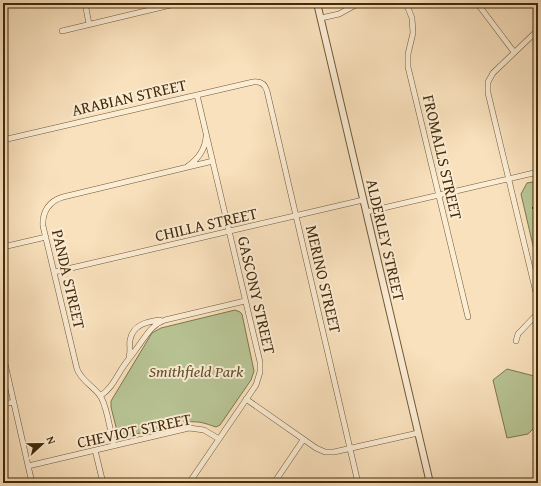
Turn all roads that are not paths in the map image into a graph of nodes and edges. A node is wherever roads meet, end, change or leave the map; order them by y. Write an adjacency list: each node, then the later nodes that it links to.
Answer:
1 (85, 3): 8 (street)
2 (179, 3): 8 (street)
3 (317, 3): 7 (street, ALDERLEY STREET)
4 (359, 3): 7 (street)
5 (406, 3): 20 (street, FROMALLS STREET)
6 (477, 3): 11 (street)
7 (321, 18): 21 (street, ALDERLEY STREET)
8 (89, 24): 10 (street)
9 (538, 30): 11 (street)
10 (62, 31)
11 (514, 52): 19 (street)
12 (262, 83): 13 (street, ARABIAN STREET); 23 (street, MERINO STREET)
13 (197, 94): 14 (street, GASCONY STREET); 15 (street, ARABIAN STREET)
14 (206, 133): 16 (street, GASCONY STREET); 17 (street)
15 (3, 140)
16 (213, 161): 17 (street, PANDA STREET); 24 (street, GASCONY STREET)
17 (183, 168): 25 (street, PANDA STREET)
18 (538, 172): 19 (street)
19 (508, 179): 20 (street); 29 (street)
20 (439, 195): 22 (street); 31 (street, FROMALLS STREET)
21 (364, 200): 22 (street, ALDERLEY STREET); 23 (street, CHILLA STREET)
22 (366, 212): 40 (street, ALDERLEY STREET)
23 (296, 216): 24 (street, CHILLA STREET); 44 (street, MERINO STREET)
24 (229, 232): 27 (street, CHILLA STREET); 28 (street, GASCONY STREET)
25 (46, 237): 26 (street); 27 (street, PANDA STREET)
26 (3, 247)
27 (54, 272): 36 (street, PANDA STREET)
28 (246, 301): 32 (street); 37 (street, GASCONY STREET)
29 (538, 301)
30 (538, 313): 33 (street)
31 (468, 317)
32 (165, 320): 35 (street); 35 (street)
33 (516, 341)
34 (3, 355): 38 (street)
35 (129, 357): 36 (street)
36 (100, 396): 43 (street, PANDA STREET)
37 (246, 400): 41 (street, GASCONY STREET); 42 (street)
38 (14, 402): 39 (street); 46 (street)
39 (3, 404)
40 (418, 433): 44 (street); 52 (street, ALDERLEY STREET)
41 (219, 439): 43 (street, CHEVIOT STREET); 49 (street, GASCONY STREET)
42 (303, 440): 44 (street); 50 (street)
43 (114, 446): 45 (street, CHEVIOT STREET)
44 (350, 449): 51 (street, MERINO STREET)
45 (95, 450): 46 (street, CHEVIOT STREET); 48 (street)
46 (28, 466): 47 (street)
47 (32, 483)
48 (103, 483)
49 (190, 483)
50 (274, 483)
51 (358, 483)
52 (430, 483)

